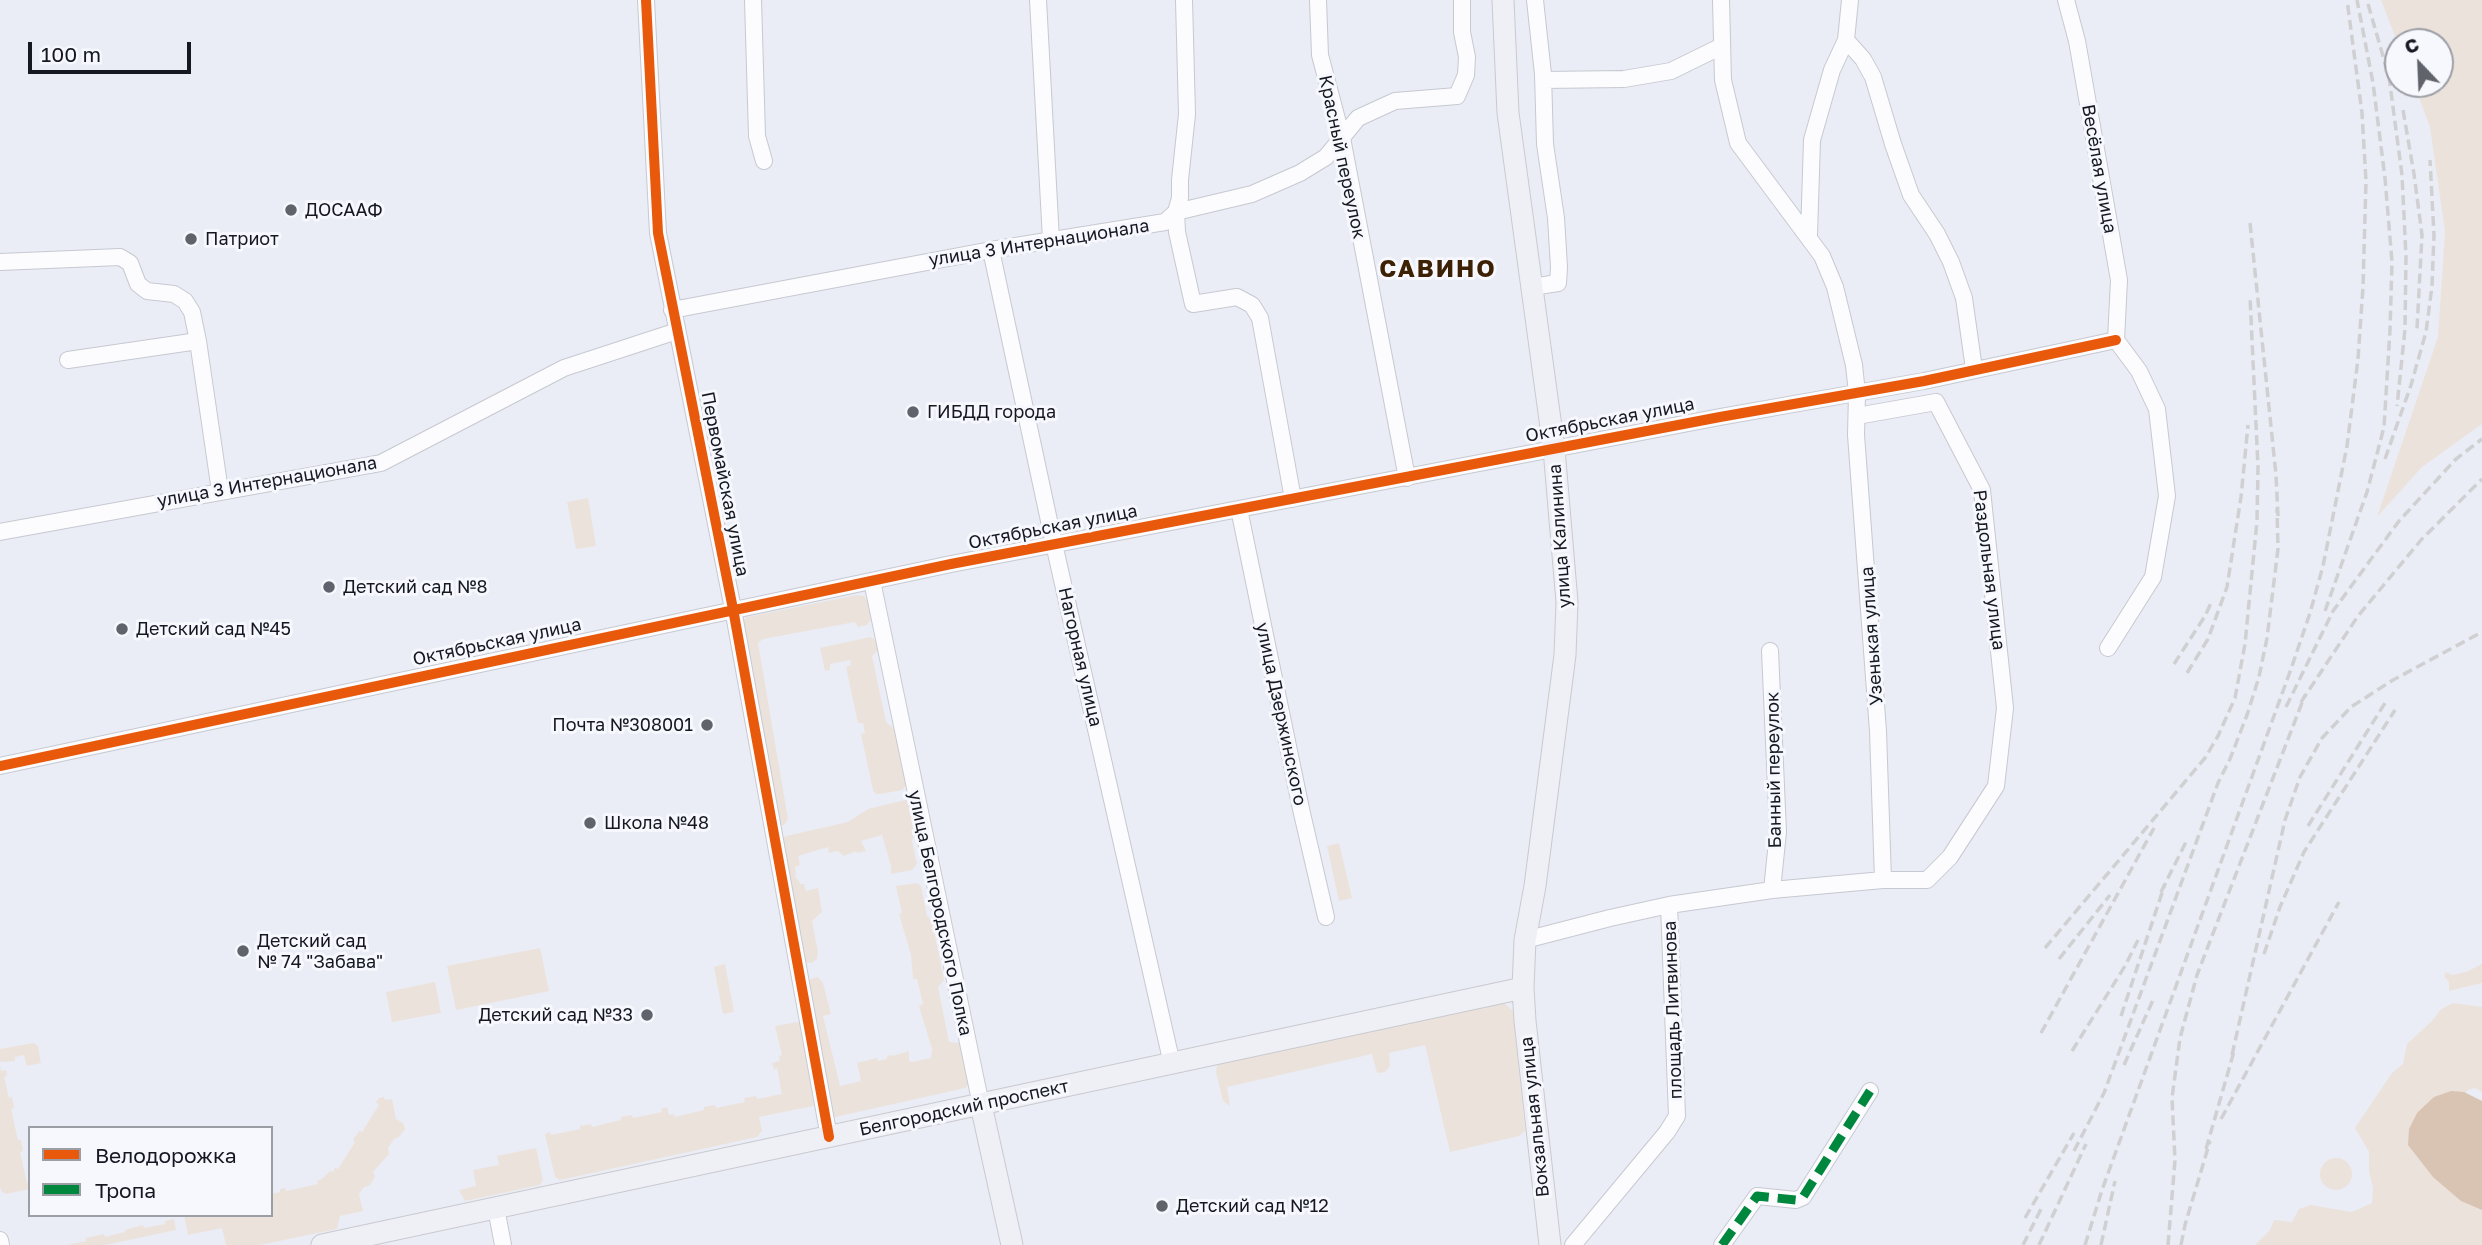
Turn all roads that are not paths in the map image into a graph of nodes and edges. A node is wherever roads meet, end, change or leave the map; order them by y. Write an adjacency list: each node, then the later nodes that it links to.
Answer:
1 (646, 0): 23 (street, Первомайская улица)
2 (753, 0): 16 (street)
3 (1038, 0): 19 (street)
4 (1184, 0): 17 (street)
5 (1318, 0): 15 (street, Красный переулок)
6 (1462, 0): 15 (street, улица 3 Интернационала)
7 (1503, 0): 22 (main road, улица Калинина)
8 (1535, 0): 14 (street)
9 (1721, 0): 13 (street, Узенькая улица)
10 (1850, 0): 12 (street)
11 (2066, 0): 25 (street, Весёлая улица)
12 (1846, 40): 18 (street); 28 (street)
13 (1722, 46): 14 (street); 18 (street, Узенькая улица)
14 (1543, 80): 22 (street)
15 (1342, 138): 17 (street, улица 3 Интернационала); 32 (street, Красный переулок)
16 (764, 161)
17 (1176, 212): 19 (street, улица 3 Интернационала); 34 (street)
18 (1809, 235): 29 (street, Узенькая улица)
19 (1051, 240): 20 (street, улица 3 Интернационала)
20 (991, 250): 23 (street, улица 3 Интернационала); 37 (street, Нагорная улица)
21 (0, 262): 26 (street)
22 (1532, 288): 31 (main road, улица Калинина)
23 (673, 310): 24 (street, Первомайская улица)
24 (677, 331): 33 (street, улица 3 Интернационала); 39 (street, Первомайская улица)
25 (2116, 340): 28 (street, Октябрьская улица); 40 (street)
26 (198, 341): 27 (street); 33 (street)
27 (68, 360)
28 (1975, 369): 29 (street, Октябрьская улица)
29 (1857, 393): 30 (street, Узенькая улица); 31 (street, Октябрьская улица)
30 (1857, 416): 43 (street, Узенькая улица); 43 (street, Раздольная улица)
31 (1554, 449): 32 (street, Октябрьская улица); 47 (main road, улица Калинина)
32 (1407, 478): 34 (street, Октябрьская улица)
33 (220, 491): 36 (street, улица 3 Интернационала)
34 (1293, 499): 35 (street, Октябрьская улица)
35 (1239, 509): 37 (street, Октябрьская улица); 46 (street, улица Дзержинского)
36 (0, 532)
37 (1054, 544): 38 (street, Октябрьская улица); 49 (street, Нагорная улица)
38 (872, 581): 39 (street, Октябрьская улица); 51 (street, улица Белгородского Полка)
39 (733, 609): 42 (street, Октябрьская улица); 52 (street, Первомайская улица)
40 (2108, 648)
41 (1770, 651): 44 (street, Банный переулок)
42 (0, 765)
43 (1883, 880): 44 (street)
44 (1772, 890): 45 (street)
45 (1669, 905): 47 (street); 60 (street, площадь Литвинова)
46 (1326, 918)
47 (1525, 940): 48 (main road, улица Калинина)
48 (1523, 988): 49 (main road, Белгородский проспект); 59 (main road, Вокзальная улица)
49 (1172, 1064): 51 (main road, Белгородский проспект)
50 (1870, 1091): 61 (street)
51 (981, 1105): 52 (main road, Белгородский проспект); 58 (main road, улица Белгородского Полка)
52 (829, 1137): 53 (main road, Белгородский проспект)
53 (496, 1208): 56 (main road, Белгородский проспект); 57 (street)
54 (0, 1240): 55 (street)
55 (1, 1245)
56 (322, 1245)
57 (503, 1245)
58 (1012, 1245)
59 (1550, 1245)
60 (1573, 1245)
61 (1722, 1245)

